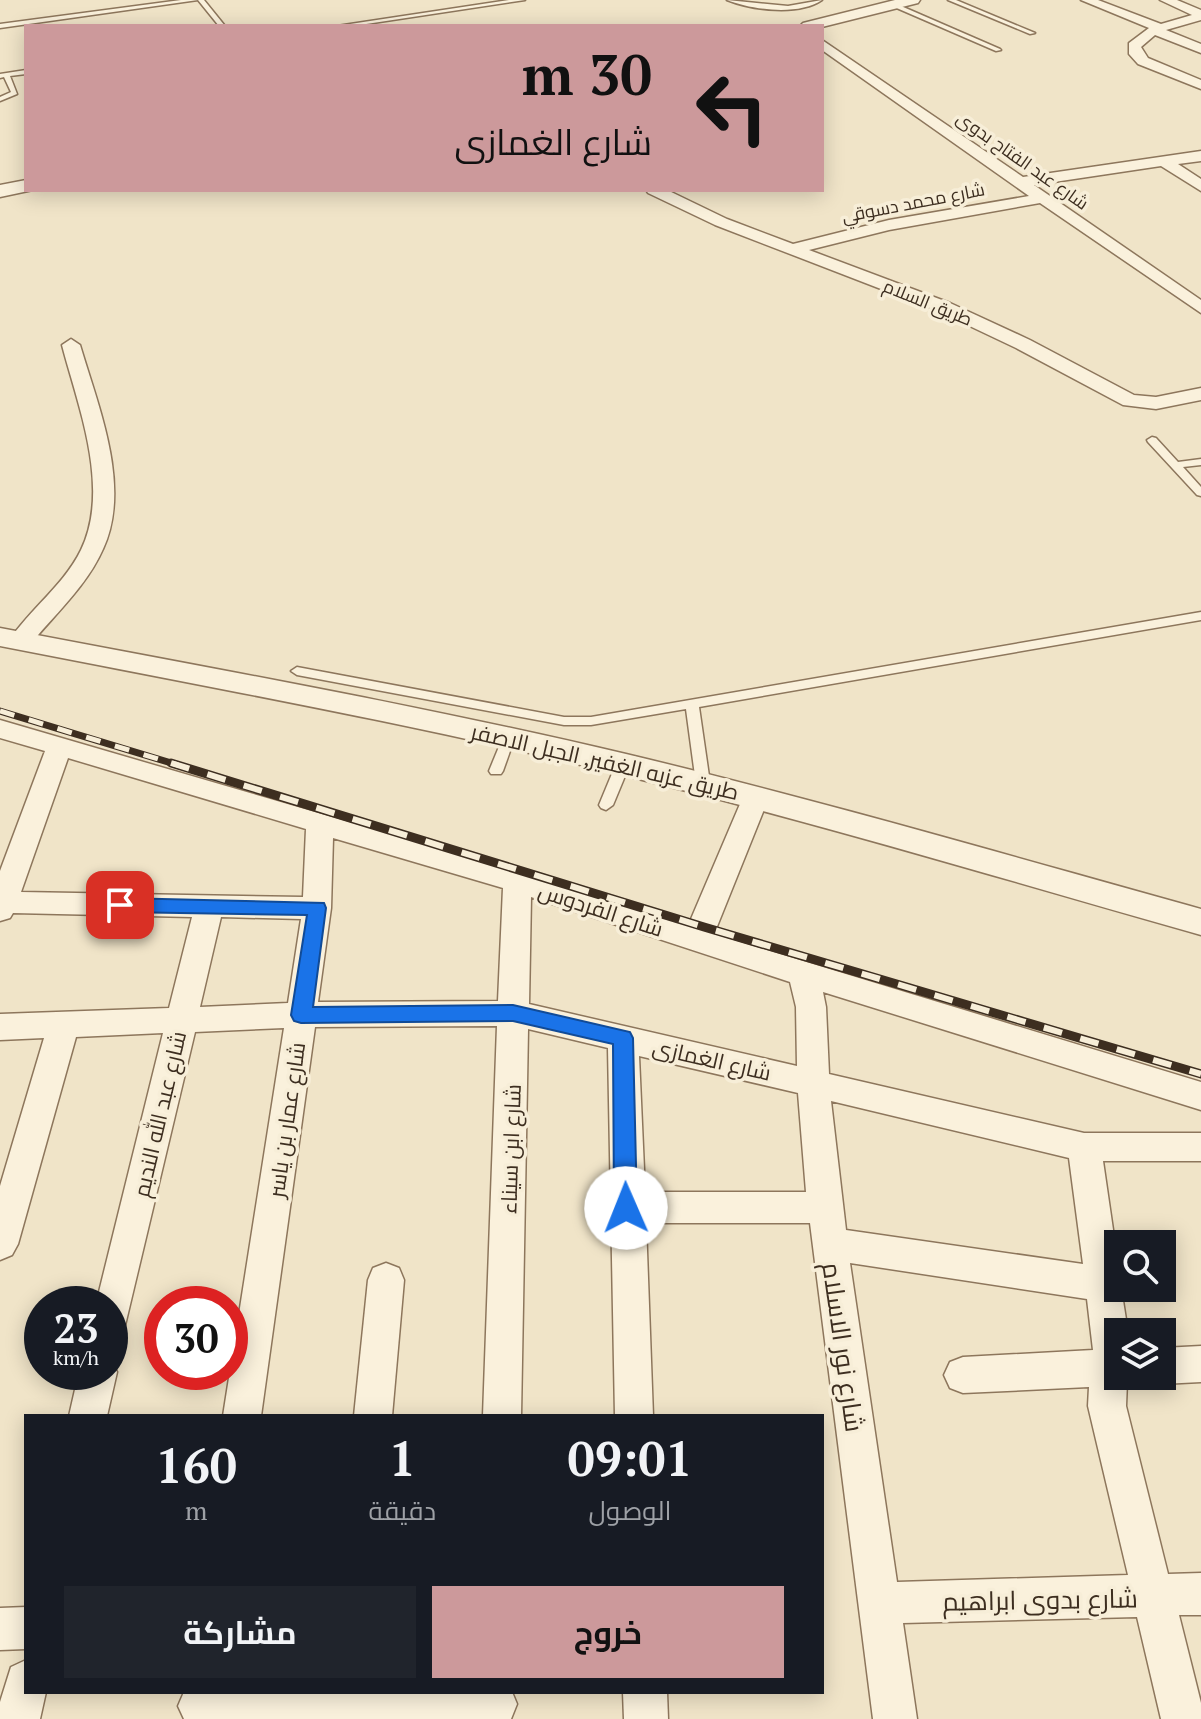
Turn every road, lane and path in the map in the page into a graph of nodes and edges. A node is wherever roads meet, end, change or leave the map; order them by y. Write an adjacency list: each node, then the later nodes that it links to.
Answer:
1 (198, 0): 11 (lane); 14 (lane)
2 (522, 0): 12 (lane)
3 (730, 0): 4 (lane)
4 (819, 0)
5 (913, 0): 9 (street)
6 (951, 0): 16 (lane)
7 (1087, 0): 15 (street)
8 (1166, 0): 10 (street)
9 (894, 5): 13 (street); 19 (lane)
10 (1198, 18): 15 (street)
11 (220, 24)
12 (354, 24)
13 (816, 24)
14 (0, 26)
15 (1157, 29): 18 (street); 22 (street)
16 (1032, 33)
17 (824, 45): 26 (street, شارع عبد الفتاح بدوى)
18 (1201, 49)
19 (998, 50)
20 (24, 72): 21 (lane)
21 (3, 75): 23 (lane)
22 (1201, 85)
23 (0, 99)
24 (1201, 156): 25 (street)
25 (1165, 162): 26 (street); 28 (street)
26 (1022, 182): 31 (street, شارع عبد الفتاح بدوى)
27 (24, 186): 29 (street)
28 (1201, 186)
29 (0, 191)
30 (658, 192): 32 (street, طريق السلام)
31 (1043, 198): 32 (street, شارع محمد دسوقي); 33 (street, شارع عبد الفتاح بدوى)
32 (792, 249): 35 (street, طريق السلام)
33 (1201, 308)
34 (71, 345): 41 (street)
35 (1201, 394)
36 (1152, 440): 38 (lane)
37 (1201, 462): 38 (lane)
38 (1175, 465): 39 (lane)
39 (1201, 493)
40 (1201, 616): 43 (lane)
41 (10, 640): 45 (street, طريق عزبه الغفير, الجبل الاصفر)
42 (297, 671): 43 (lane)
43 (692, 704): 49 (lane)
44 (0, 729): 46 (street, شارع الفردوس)
45 (509, 737): 47 (street, طريق عزبه الغفير, الجبل الاصفر); 48 (lane)
46 (59, 748): 52 (street, شارع الفردوس); 54 (street)
47 (623, 764): 49 (street, طريق عزبه الغفير, الجبل الاصفر); 51 (lane)
48 (496, 771)
49 (703, 783): 50 (street, طريق عزبه الغفير, الجبل الاصفر)
50 (756, 797): 57 (street, طريق عزبه الغفير, الجبل الاصفر); 58 (street)
51 (606, 805)
52 (320, 824): 53 (street, شارع الفردوس); 56 (street, شارع عمار بن ياسر)
53 (517, 882): 58 (street, شارع الفردوس); 60 (street, شارع ابن سيناء)
54 (1, 905): 55 (street)
55 (209, 906): 56 (street); 62 (street, شارع عبد الله النديم)
56 (317, 908): 61 (street, شارع عمار بن ياسر)
57 (1201, 922)
58 (697, 940): 59 (street, شارع الفردوس)
59 (803, 974): 66 (street, شارع نور الاسلام); 67 (street, شارع الفردوس)
60 (513, 1013): 61 (street, شارع الغمازى); 65 (street, شارع الغمازى); 87 (street, شارع ابن سيناء)
61 (301, 1015): 62 (street, شارع الغمازى); 85 (street, شارع عمار بن ياسر)
62 (181, 1020): 63 (street, شارع الغمازى); 76 (street, شارع عبد الله النديم)
63 (64, 1024): 64 (street, شارع الغمازى); 72 (street)
64 (0, 1027)
65 (623, 1038): 66 (street, شارع الغمازى); 71 (street)
66 (813, 1083): 68 (street, شارع الغمازى); 70 (street, شارع نور الاسلام)
67 (1201, 1096)
68 (1084, 1147): 69 (street, شارع الغمازى); 75 (street)
69 (1201, 1147)
70 (825, 1207): 71 (street); 73 (street, شارع نور الاسلام)
71 (626, 1208): 88 (street)
72 (0, 1244)
73 (830, 1244): 75 (street); 91 (street, شارع نور الاسلام)
74 (386, 1280): 86 (street)
75 (1102, 1284): 77 (street)
76 (118, 1286)
77 (1107, 1318)
78 (1201, 1364): 79 (street)
79 (1176, 1365)
80 (1104, 1368): 81 (street)
81 (963, 1375)
82 (94, 1390): 84 (street)
83 (1105, 1390): 90 (street)
84 (88, 1414)
85 (242, 1414)
86 (373, 1414)
87 (502, 1414)
88 (634, 1414)
89 (1201, 1594): 90 (street, شارع بدوى ابراهيم)
90 (1153, 1597): 91 (street, شارع بدوى ابراهيم); 101 (street)
91 (879, 1603): 100 (street, شارع نور الاسلام)
92 (24, 1628): 93 (street)
93 (0, 1629)
94 (24, 1691): 98 (street)
95 (645, 1694): 99 (street)
96 (495, 1705): 97 (street)
97 (201, 1706)
98 (18, 1719)
99 (646, 1719)
100 (895, 1719)
101 (1183, 1719)

